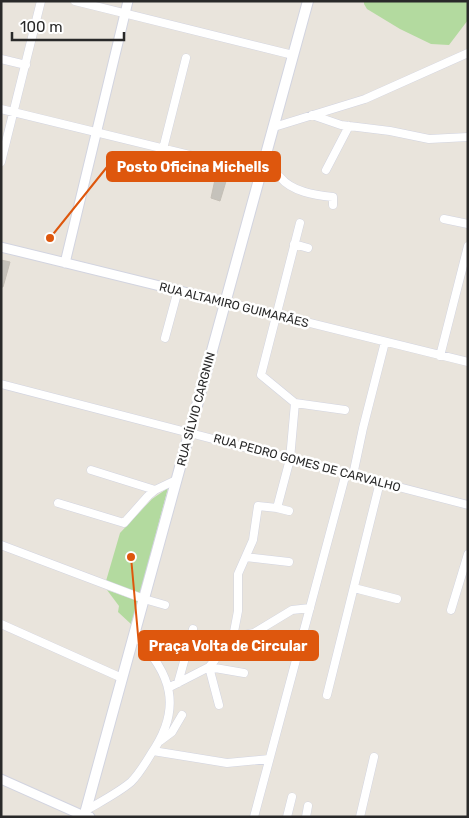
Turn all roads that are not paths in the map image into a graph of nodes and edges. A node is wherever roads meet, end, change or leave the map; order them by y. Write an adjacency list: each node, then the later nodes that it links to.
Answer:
1 (42, 1): 10 (street)
2 (75, 1): 5 (street)
3 (128, 1): 5 (street)
4 (308, 1): 7 (main road, RUA SÍLVIO CARGNIN)
5 (125, 14): 7 (street); 16 (street)
6 (468, 53): 13 (street)
7 (293, 55): 15 (main road, RUA SÍLVIO CARGNIN)
8 (1, 58): 10 (street)
9 (186, 58): 18 (street)
10 (26, 64): 12 (street)
11 (1, 109): 12 (street)
12 (14, 112): 16 (street); 19 (street)
13 (312, 115): 14 (street); 15 (street)
14 (349, 126): 17 (street); 20 (street)
15 (274, 127): 21 (main road, RUA SÍLVIO CARGNIN)
16 (97, 132): 18 (street); 30 (street)
17 (468, 137)
18 (163, 148): 21 (street)
19 (1, 162)
20 (326, 170)
21 (261, 172): 22 (street); 32 (main road, RUA SÍLVIO CARGNIN)
22 (333, 201)
23 (444, 219): 25 (street)
24 (300, 223): 26 (street)
25 (468, 224)
26 (294, 244): 29 (street); 33 (street)
27 (468, 246): 36 (street)
28 (1, 247): 30 (street, RUA ALTAMIRO GUIMARÃES)
29 (308, 248)
30 (66, 263): 31 (street, RUA ALTAMIRO GUIMARÃES)
31 (178, 290): 32 (street, RUA ALTAMIRO GUIMARÃES); 34 (street)
32 (225, 302): 33 (street, RUA ALTAMIRO GUIMARÃES); 41 (main road, RUA SÍLVIO CARGNIN)
33 (275, 315): 35 (street, RUA ALTAMIRO GUIMARÃES); 39 (street)
34 (165, 338)
35 (385, 342): 36 (street, RUA ALTAMIRO GUIMARÃES); 44 (street)
36 (440, 356): 37 (street, RUA ALTAMIRO GUIMARÃES)
37 (468, 362)
38 (1, 384): 41 (street, RUA PEDRO GOMES DE CARVALHO)
39 (294, 403): 40 (street); 42 (street)
40 (345, 410)
41 (189, 433): 42 (street, RUA PEDRO GOMES DE CARVALHO); 45 (main road, RUA SÍLVIO CARGNIN)
42 (290, 459): 44 (street, RUA PEDRO GOMES DE CARVALHO); 50 (street)
43 (91, 470): 47 (street)
44 (350, 474): 46 (street, RUA PEDRO GOMES DE CARVALHO); 60 (street)
45 (176, 480): 47 (street); 57 (main road, RUA SÍLVIO CARGNIN)
46 (380, 482): 49 (street, RUA PEDRO GOMES DE CARVALHO); 56 (street)
47 (155, 490): 48 (street)
48 (58, 503)
49 (468, 505)
50 (277, 508): 51 (street); 54 (street)
51 (289, 511)
52 (1, 545): 57 (street)
53 (468, 554): 61 (street)
54 (246, 557): 55 (street); 65 (street)
55 (288, 562)
56 (354, 588): 58 (street); 71 (street)
57 (144, 599): 59 (street); 64 (main road, RUA SÍLVIO CARGNIN)
58 (397, 599)
59 (165, 605)
60 (310, 608): 65 (street); 77 (street)
61 (452, 610)
62 (1, 624): 68 (street)
63 (193, 629): 69 (street)
64 (134, 635): 68 (main road, RUA SÍLVIO CARGNIN); 70 (street)
65 (233, 637): 66 (street)
66 (209, 667): 67 (street); 69 (street); 72 (street)
67 (244, 673)
68 (122, 678): 81 (main road, RUA SÍLVIO CARGNIN)
69 (178, 683): 70 (street)
70 (168, 688): 74 (street)
71 (327, 695)
72 (219, 705)
73 (182, 714): 74 (street)
74 (159, 742): 75 (street)
75 (153, 752): 77 (street); 81 (street)
76 (374, 757): 85 (street)
77 (269, 759): 82 (street)
78 (1, 779): 81 (street)
79 (292, 797): 83 (street)
80 (308, 806): 84 (street)
81 (86, 815)
82 (254, 817)
83 (287, 817)
84 (306, 817)
85 (360, 817)

